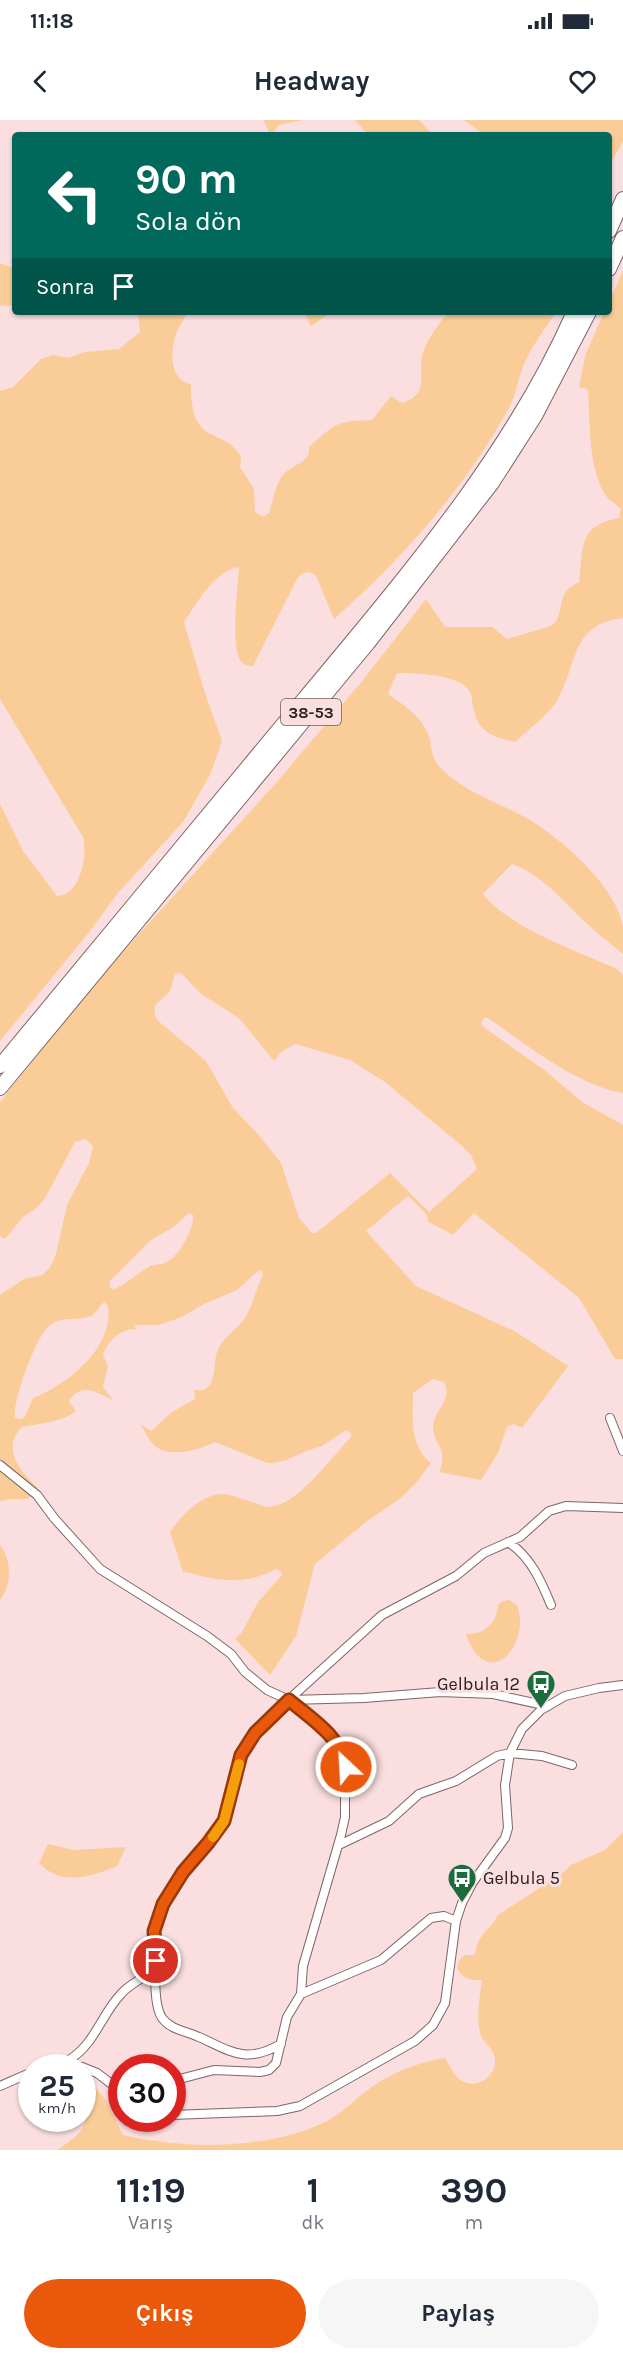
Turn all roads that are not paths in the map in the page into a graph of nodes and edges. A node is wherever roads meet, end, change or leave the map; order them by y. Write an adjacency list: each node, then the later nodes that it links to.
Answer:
1 (623, 199): 2 (highway)
2 (612, 224)
3 (623, 238): 4 (highway)
4 (612, 262)
5 (573, 315): 7 (highway, 38-53)
6 (587, 315): 8 (highway, 38-53)
7 (0, 1066)
8 (0, 1088)
9 (609, 1418): 10 (street)
10 (623, 1451)
11 (0, 1465): 16 (street)
12 (623, 1508): 13 (street)
13 (508, 1542): 14 (street); 16 (street)
14 (551, 1605)
15 (623, 1685): 17 (street)
16 (289, 1700): 17 (street); 20 (street); 22 (street)
17 (548, 1706): 18 (street)
18 (510, 1753): 19 (street); 20 (street); 21 (street)
19 (573, 1765)
20 (339, 1845): 23 (street)
21 (456, 1921): 23 (street); 31 (street)
22 (154, 1967): 24 (street); 25 (street)
23 (301, 1994): 24 (street)
24 (281, 2044): 27 (street)
25 (76, 2054)
26 (96, 2073): 29 (street)
27 (186, 2077)
28 (18, 2078): 30 (street)
29 (108, 2082)
30 (0, 2086)
31 (186, 2114)

